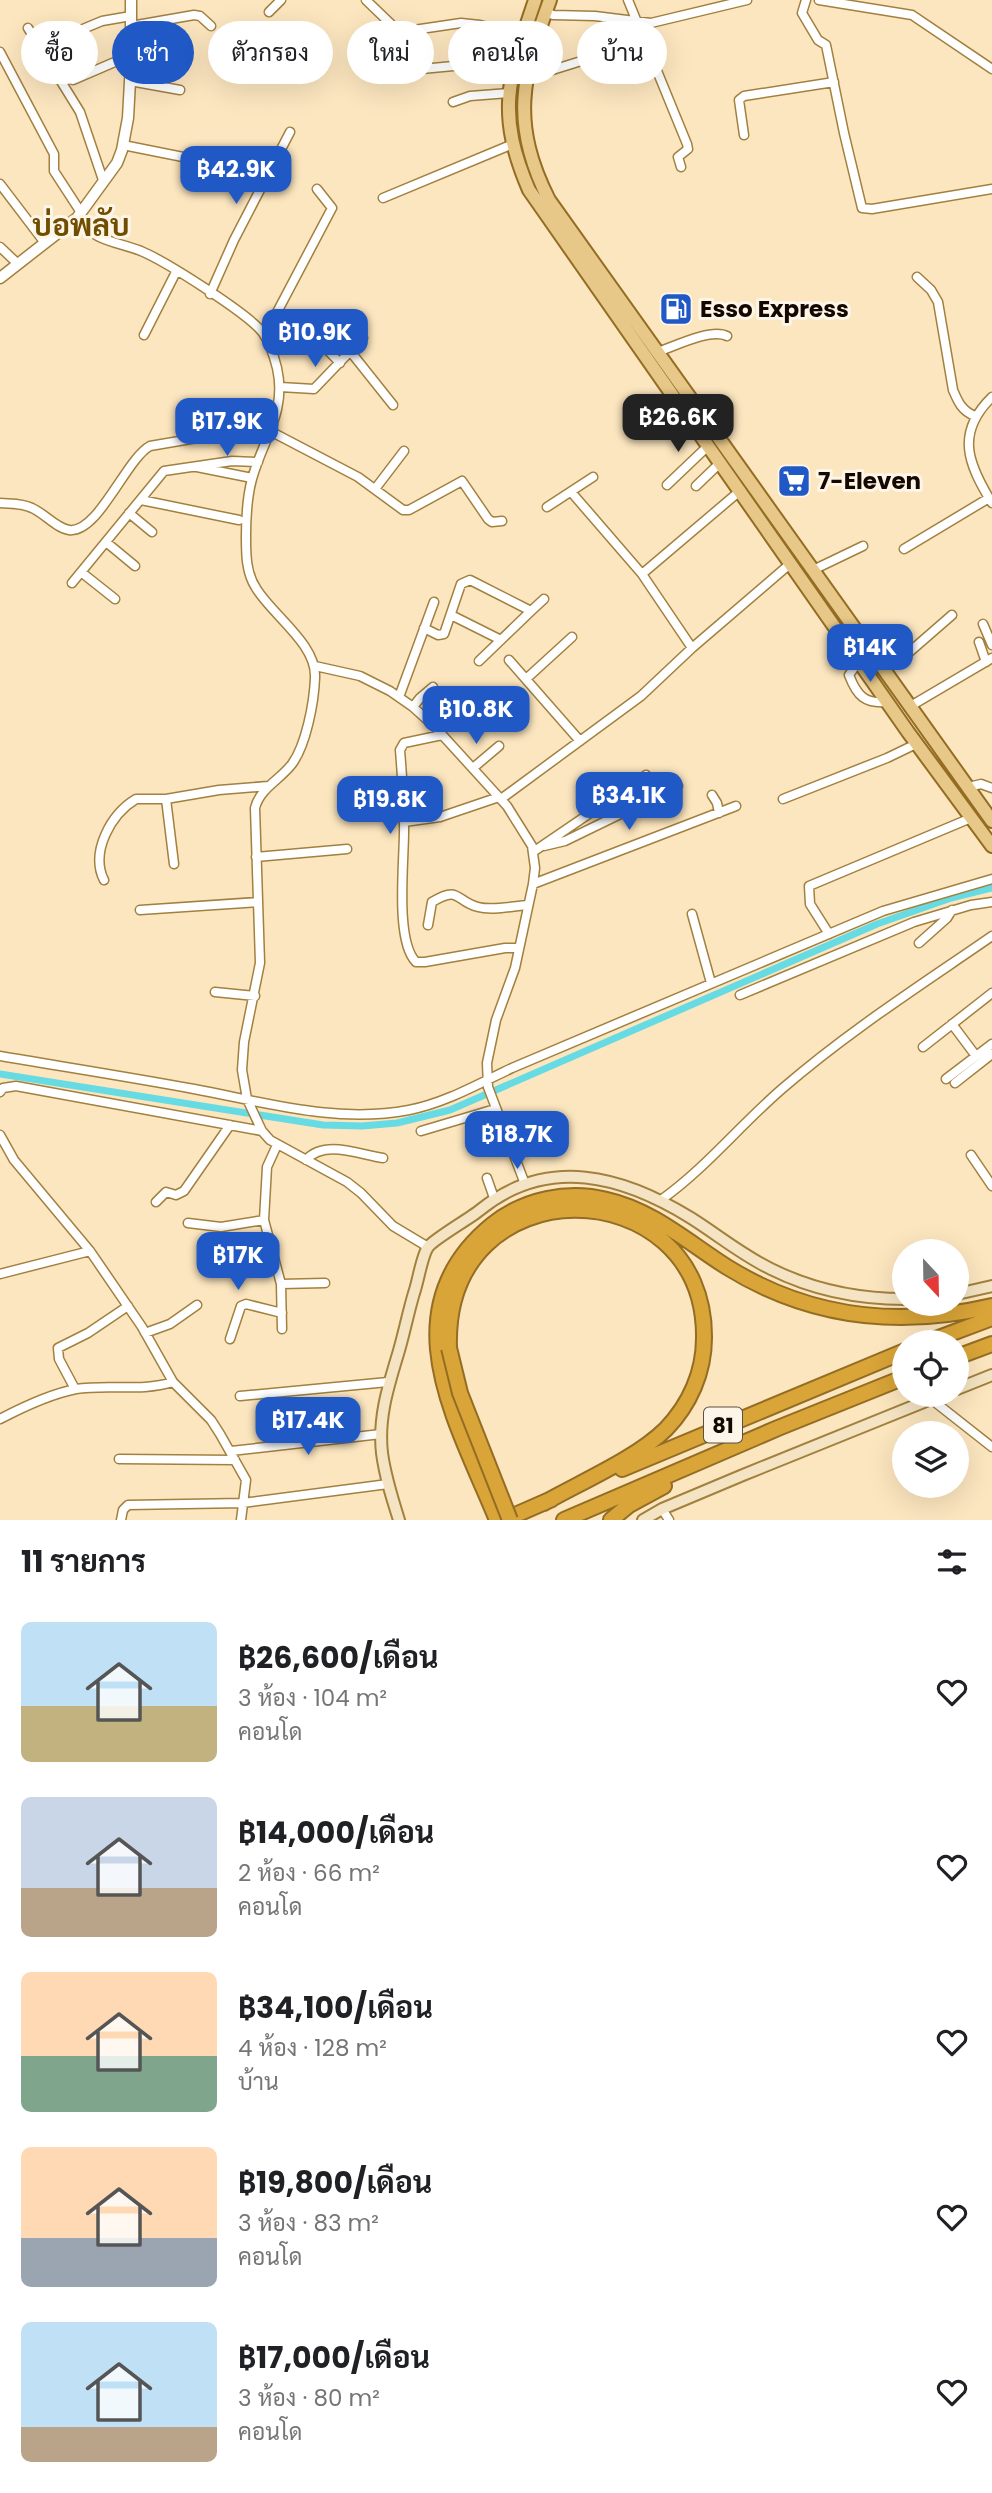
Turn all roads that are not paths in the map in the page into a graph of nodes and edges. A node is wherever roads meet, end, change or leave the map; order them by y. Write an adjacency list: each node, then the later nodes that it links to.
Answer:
1 (131, 0): 11 (street)
2 (281, 0): 10 (street)
3 (366, 0): 12 (street)
4 (536, 0): 13 (main road)
5 (628, 0): 15 (street)
6 (747, 0): 16 (street)
7 (806, 0): 20 (street)
8 (819, 0): 19 (street)
9 (548, 6): 14 (street)
10 (269, 12)
11 (131, 21): 17 (street)
12 (385, 21)
13 (528, 21)
14 (625, 21)
15 (636, 21)
16 (658, 21)
17 (208, 23)
18 (0, 52): 41 (street)
19 (992, 69)
20 (834, 82): 31 (street); 38 (street)
21 (63, 84): 36 (street)
22 (130, 84): 33 (street)
23 (147, 84): 27 (street)
24 (510, 84): 28 (main road)
25 (526, 84): 55 (main road)
26 (663, 84): 35 (street)
27 (180, 90)
28 (509, 93): 29 (street); 32 (main road)
29 (453, 102)
30 (290, 132): 48 (street)
31 (744, 135)
32 (513, 144): 40 (street); 62 (main road)
33 (123, 145): 34 (street); 36 (street)
34 (198, 160)
35 (681, 167)
36 (103, 180): 41 (street)
37 (0, 184): 42 (street)
38 (992, 188)
39 (317, 189): 50 (street)
40 (383, 198)
41 (79, 214): 42 (street); 45 (street)
42 (45, 243): 44 (street)
43 (0, 247): 44 (street)
44 (18, 264): 47 (street)
45 (176, 272): 48 (street); 49 (street)
46 (917, 277): 60 (street)
47 (0, 278)
48 (210, 293): 50 (street)
49 (144, 335)
50 (265, 335): 57 (street)
51 (727, 336): 55 (street)
52 (316, 338): 56 (street)
53 (363, 338): 54 (street)
54 (350, 351): 56 (street); 59 (street)
55 (658, 352): 87 (main road)
56 (340, 363): 57 (street)
57 (280, 387): 61 (street)
58 (992, 397): 60 (street)
59 (393, 405)
60 (975, 416): 75 (street)
61 (271, 428): 64 (street); 71 (street); 76 (street)
62 (709, 445): 65 (main road); 69 (street)
63 (404, 452): 71 (street)
64 (258, 462): 66 (street); 68 (street)
65 (721, 462): 70 (street); 72 (main road)
66 (196, 467): 68 (street); 74 (street)
67 (593, 477): 73 (street)
68 (252, 478): 108 (street)
69 (667, 485)
70 (696, 486)
71 (375, 489): 80 (street)
72 (741, 490): 85 (main road); 89 (street)
73 (572, 492): 77 (street); 89 (street)
74 (141, 499): 78 (street); 79 (street)
75 (990, 500): 84 (street)
76 (0, 503)
77 (547, 507)
78 (129, 513): 81 (street); 82 (street)
79 (239, 520)
80 (502, 521)
81 (152, 532)
82 (106, 542): 86 (street); 88 (street)
83 (863, 546): 87 (street)
84 (904, 549)
85 (791, 563): 103 (street); 107 (main road)
86 (135, 566)
87 (813, 570): 109 (main road)
88 (81, 572): 90 (street); 91 (street)
89 (642, 574): 103 (street)
90 (72, 583)
91 (115, 599)
92 (544, 599): 94 (street)
93 (434, 602): 98 (street)
94 (531, 611): 95 (street); 100 (street)
95 (451, 615): 98 (street); 100 (street)
96 (952, 615): 109 (street)
97 (983, 624): 102 (street)
98 (424, 628): 112 (street)
99 (572, 637): 110 (street)
100 (501, 640): 106 (street)
101 (979, 642): 105 (street)
102 (992, 645)
103 (692, 648): 118 (street)
104 (509, 660): 110 (street)
105 (989, 660): 115 (street)
106 (479, 661)
107 (859, 661): 113 (main road); 113 (street)
108 (315, 666): 112 (street); 123 (street)
109 (882, 668): 115 (main road)
110 (526, 679): 118 (street)
111 (433, 688): 114 (street)
112 (399, 697): 114 (street)
113 (887, 702): 119 (main road)
114 (413, 707): 117 (street)
115 (909, 707): 116 (main road)
116 (919, 721): 119 (main road); 125 (main road)
117 (442, 735): 121 (street); 135 (street)
118 (580, 741): 128 (street)
119 (916, 744): 130 (street); 133 (main road)
120 (499, 747): 121 (street)
121 (473, 768): 128 (street)
122 (646, 775): 136 (street)
123 (268, 786): 129 (street); 140 (street)
124 (678, 786): 136 (street)
125 (968, 787): 126 (street); 134 (main road)
126 (992, 788)
127 (712, 795): 132 (street)
128 (500, 798): 135 (street); 139 (street)
129 (166, 799): 141 (street); 143 (street)
130 (783, 799)
131 (736, 806): 132 (street)
132 (719, 813): 144 (street)
133 (971, 818): 137 (main road); 152 (street)
134 (992, 821)
135 (404, 822): 155 (street)
136 (544, 846): 139 (street)
137 (992, 846)
138 (347, 849): 140 (street)
139 (533, 852): 144 (street)
140 (256, 857): 145 (street)
141 (174, 864)
142 (992, 879): 152 (street)
143 (104, 880)
144 (533, 884): 147 (street)
145 (258, 902): 148 (street); 160 (street)
146 (992, 902): 149 (street)
147 (528, 905): 151 (street); 155 (street)
148 (140, 910)
149 (951, 910): 154 (street); 159 (street)
150 (692, 914): 156 (street)
151 (428, 925)
152 (829, 934): 156 (street)
153 (992, 936): 183 (street)
154 (919, 943)
155 (519, 948): 167 (street)
156 (711, 984): 167 (street)
157 (215, 992): 160 (street)
158 (992, 993): 161 (street)
159 (740, 995)
160 (255, 996): 169 (street)
161 (952, 1024): 163 (street); 166 (street)
162 (992, 1044): 166 (street)
163 (923, 1047)
164 (992, 1054): 166 (street)
165 (0, 1056): 169 (street)
166 (976, 1056)
167 (488, 1084): 169 (street); 170 (street)
168 (0, 1092): 171 (street)
169 (249, 1102): 172 (street)
170 (494, 1106): 173 (street); 180 (street)
171 (230, 1125): 172 (street); 184 (street)
172 (260, 1128): 175 (street)
173 (421, 1131)
174 (0, 1135): 188 (street)
175 (276, 1145): 178 (street); 185 (street)
176 (971, 1155): 181 (street)
177 (383, 1158): 178 (street)
178 (306, 1160): 187 (street)
179 (487, 1178): 182 (street)
180 (525, 1184): 182 (main road); 183 (main road)
181 (992, 1186)
182 (494, 1198): 187 (main road)
183 (661, 1200): 194 (main road)
184 (156, 1202)
185 (264, 1220): 186 (street); 191 (street)
186 (188, 1223)
187 (428, 1247): 210 (main road)
188 (90, 1251): 189 (street); 196 (street)
189 (0, 1274)
190 (325, 1283): 191 (street)
191 (281, 1284): 198 (street)
192 (992, 1286): 193 (main road)
193 (970, 1291)
194 (892, 1299)
195 (197, 1305): 202 (street)
196 (128, 1306): 202 (street); 213 (street)
197 (992, 1306): 205 (highway)
198 (282, 1313): 200 (street); 203 (street)
199 (992, 1318): 201 (highway)
200 (282, 1329)
201 (960, 1330)
202 (145, 1333): 209 (street)
203 (230, 1339)
204 (992, 1344): 206 (highway)
205 (443, 1349): 225 (highway); 230 (highway); 232 (highway, bridge)
206 (969, 1353)
207 (892, 1357): 225 (highway, 81)
208 (992, 1376): 212 (main road)
209 (173, 1382): 213 (street); 221 (street)
210 (388, 1382): 214 (street); 219 (main road)
211 (892, 1382): 218 (highway, 81)
212 (969, 1385)
213 (75, 1390): 217 (street)
214 (240, 1396)
215 (912, 1407): 226 (main road)
216 (947, 1407): 220 (street)
217 (0, 1419)
218 (778, 1428): 233 (highway, 81); 234 (highway)
219 (381, 1434): 221 (street); 223 (main road)
220 (992, 1447)
221 (233, 1455): 222 (street); 224 (street)
222 (120, 1459)
223 (388, 1484): 224 (street); 229 (main road)
224 (243, 1503): 227 (street); 228 (street)
225 (544, 1503): 231 (highway, 81)
226 (662, 1509): 235 (main road); 236 (street)
227 (121, 1520)
228 (241, 1520)
229 (399, 1520)
230 (497, 1520)
231 (504, 1520)
232 (510, 1520)
233 (564, 1520)
234 (611, 1520)
235 (643, 1520)
236 (669, 1520)

